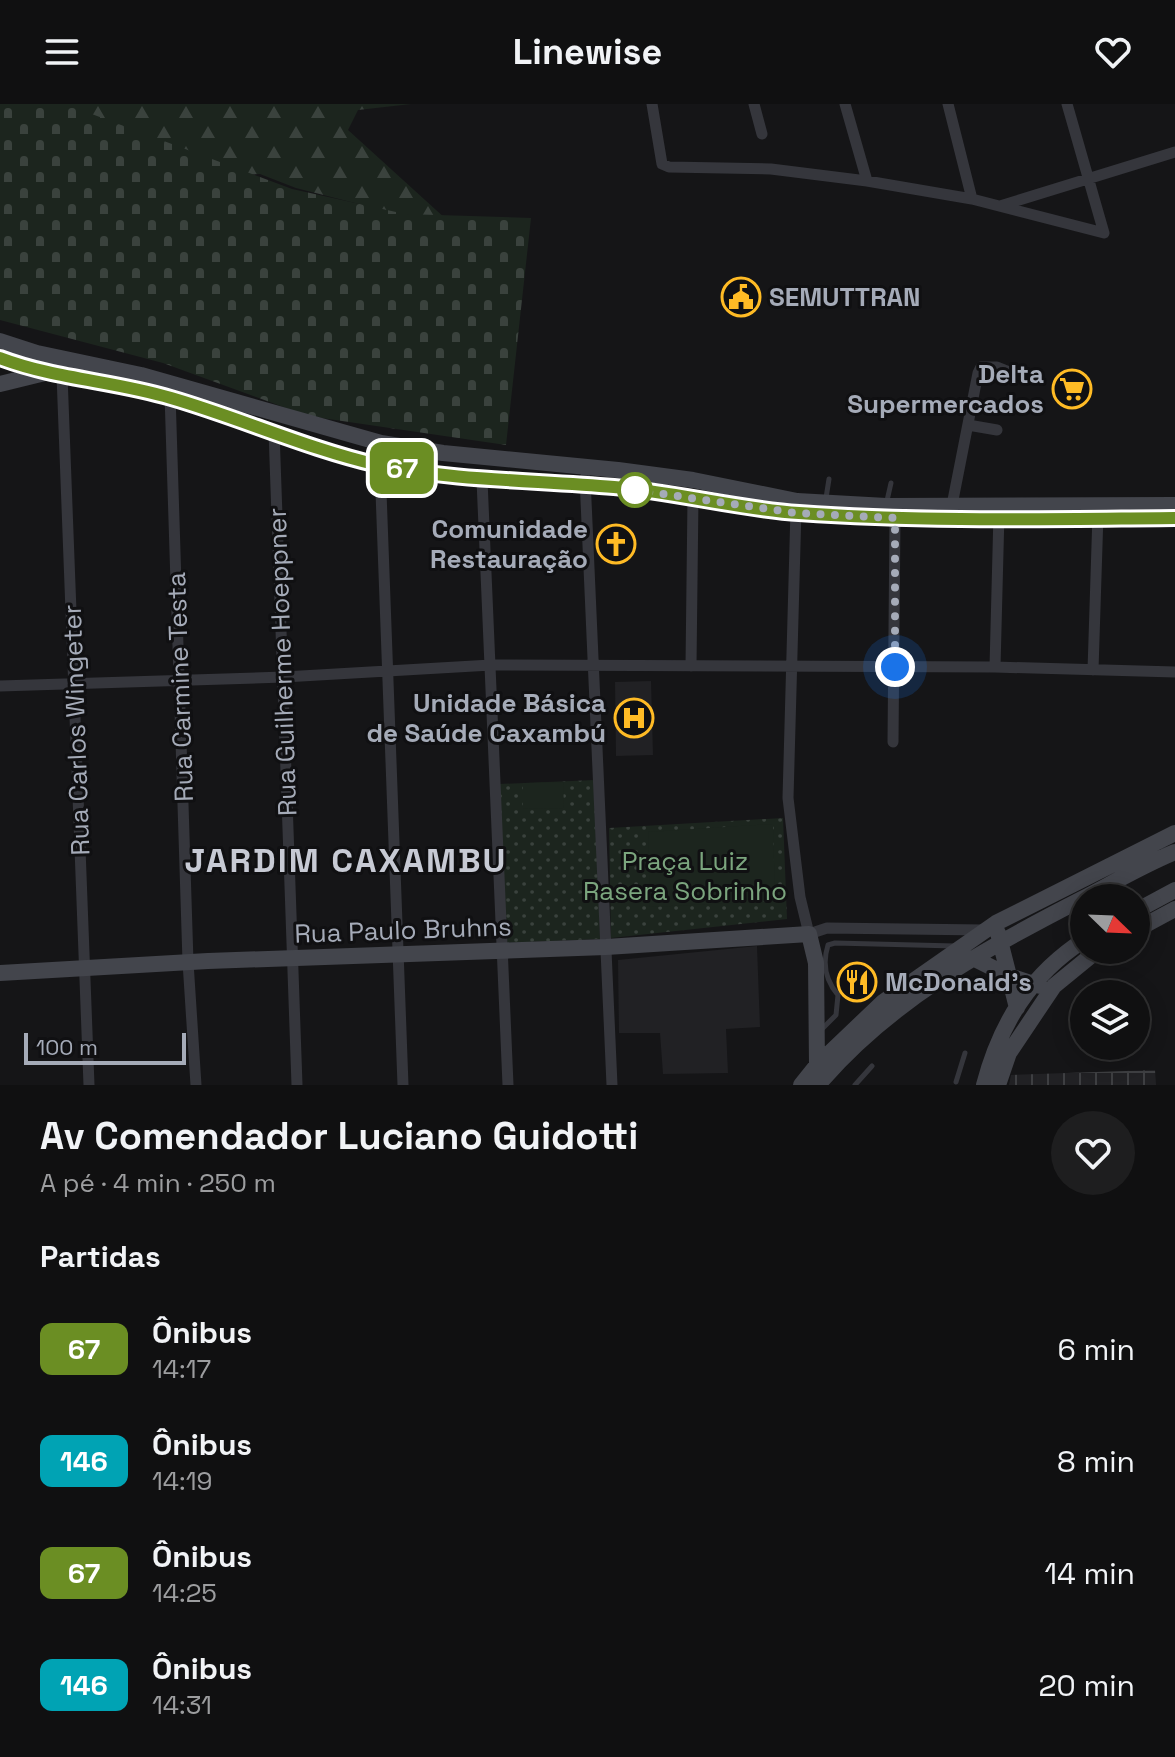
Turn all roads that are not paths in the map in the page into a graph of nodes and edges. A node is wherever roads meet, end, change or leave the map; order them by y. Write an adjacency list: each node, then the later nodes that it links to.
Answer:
1 (652, 104): 9 (street)
2 (754, 104): 6 (street)
3 (845, 104): 9 (street)
4 (948, 104): 10 (street)
5 (1067, 104): 8 (street)
6 (762, 134)
7 (1175, 152): 8 (street)
8 (1088, 179): 11 (street); 11 (street)
9 (867, 181): 10 (street)
10 (972, 199): 11 (street)
11 (999, 206)
12 (0, 341): 17 (main road)
13 (0, 358): 15 (main road)
14 (1007, 371): 18 (street)
15 (55, 374): 16 (main road); 17 (main road); 47 (street, Rua Carlos Wingeter)
16 (0, 384)
17 (171, 392): 20 (main road); 22 (main road); 46 (street, Rua Carmine Testa)
18 (968, 425): 19 (street); 29 (street)
19 (997, 430)
20 (274, 431): 21 (main road); 45 (street, Rua Guilherme Hoeppner)
21 (380, 465): 24 (main road); 42 (street)
22 (587, 466): 26 (street); 31 (main road)
23 (829, 479): 28 (lane)
24 (482, 480): 26 (main road); 36 (street)
25 (891, 483): 32 (lane)
26 (585, 485): 27 (main road); 37 (street)
27 (693, 497): 31 (main road); 38 (street)
28 (825, 502): 31 (main road); 32 (main road)
29 (952, 505): 32 (main road); 34 (main road)
30 (1175, 505): 33 (main road)
31 (796, 507): 32 (main road); 39 (street)
32 (890, 512): 34 (main road); 40 (street)
33 (1098, 512): 34 (main road); 35 (main road); 43 (street)
34 (999, 513): 41 (street)
35 (1175, 518)
36 (491, 665): 37 (street); 42 (street); 61 (street)
37 (594, 665): 38 (street); 59 (street)
38 (691, 666): 39 (street)
39 (791, 666): 40 (street); 57 (street)
40 (895, 667): 41 (street); 49 (street)
41 (995, 667): 43 (street)
42 (386, 670): 45 (street); 63 (street)
43 (1093, 670): 44 (street)
44 (1175, 672)
45 (284, 677): 46 (street); 64 (street, Rua Guilherme Hoeppner)
46 (180, 680): 47 (street); 65 (street, Rua Carmine Testa)
47 (76, 683): 48 (street); 67 (street, Rua Carlos Wingeter)
48 (0, 686)
49 (893, 742)
50 (1171, 833): 56 (main road)
51 (1175, 852): 58 (main road)
52 (1175, 890): 53 (main road)
53 (1150, 903)
54 (1175, 909): 55 (main road)
55 (1150, 922)
56 (991, 926): 57 (street); 58 (main road); 62 (main road)
57 (809, 934): 59 (main road, Rua Paulo Bruhns); 73 (main road)
58 (1000, 941): 62 (main road); 69 (main road)
59 (606, 947): 61 (main road, Rua Paulo Bruhns); 83 (street)
60 (1070, 949): 70 (main road)
61 (501, 950): 63 (main road, Rua Paulo Bruhns); 82 (street)
62 (968, 952): 69 (main road); 73 (lane); 75 (main road); 85 (main road)
63 (398, 954): 64 (main road, Rua Paulo Bruhns); 81 (street)
64 (291, 958): 65 (main road, Rua Paulo Bruhns); 80 (street, Rua Guilherme Hoeppner)
65 (188, 962): 67 (main road, Rua Paulo Bruhns); 79 (street, Rua Carmine Testa)
66 (1081, 964): 71 (main road)
67 (83, 969): 68 (main road, Rua Paulo Bruhns); 78 (street, Rua Carlos Wingeter)
68 (0, 973)
69 (1009, 976): 70 (main road); 72 (main road)
70 (1032, 984): 71 (main road); 72 (main road)
71 (1054, 986): 88 (main road)
72 (1017, 1008): 87 (main road)
73 (819, 1033): 75 (main road)
74 (965, 1053): 77 (lane)
75 (817, 1065): 84 (main road)
76 (872, 1066): 86 (lane)
77 (956, 1082)
78 (89, 1085)
79 (196, 1085)
80 (297, 1085)
81 (403, 1085)
82 (508, 1085)
83 (612, 1085)
84 (801, 1085)
85 (818, 1085)
86 (855, 1085)
87 (984, 1085)
88 (998, 1085)

